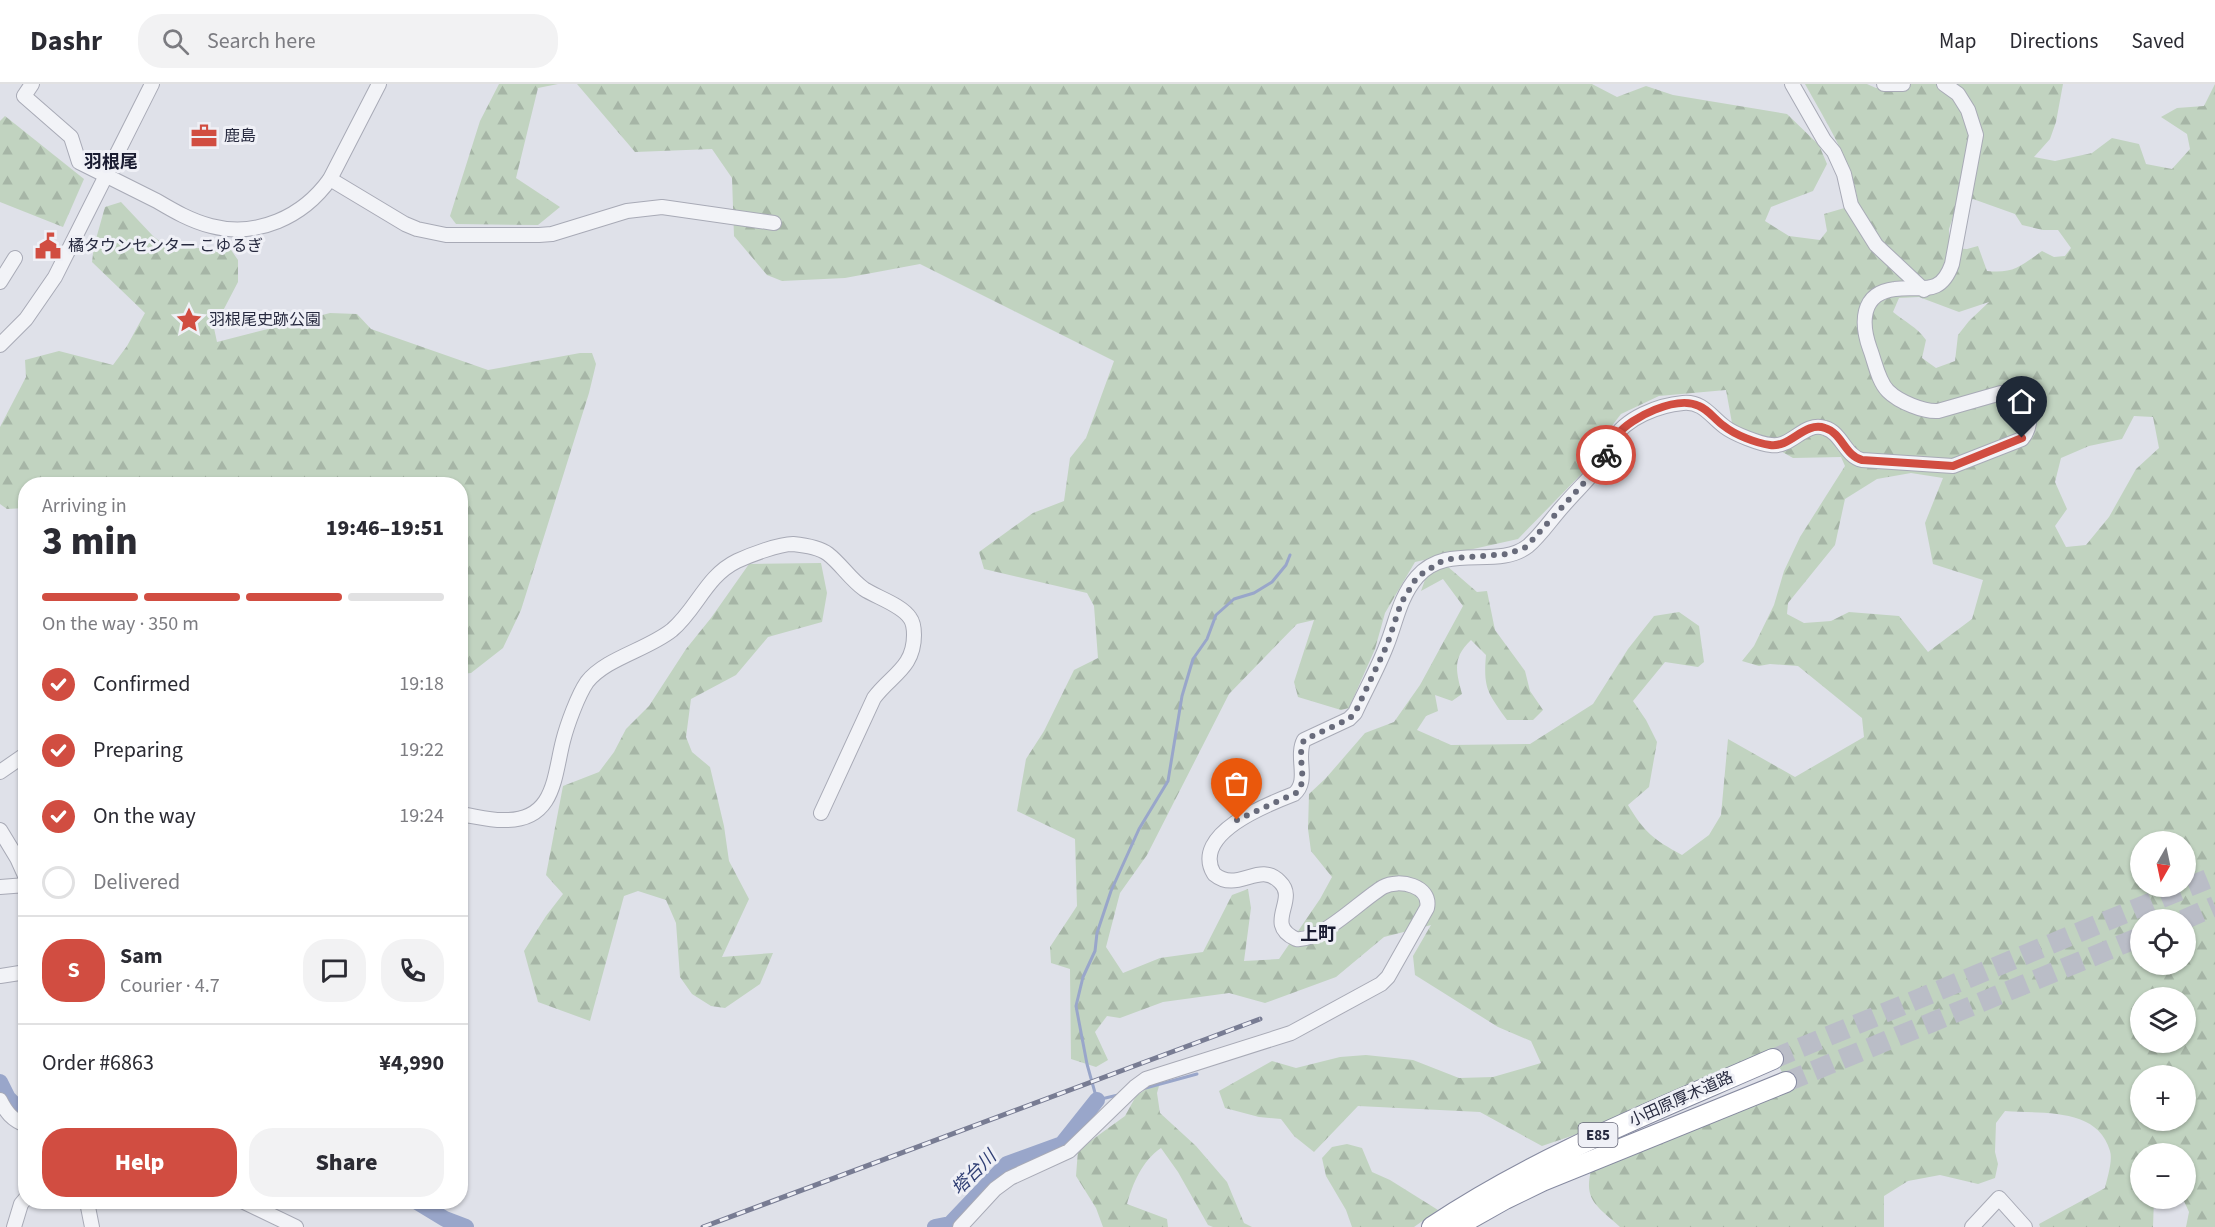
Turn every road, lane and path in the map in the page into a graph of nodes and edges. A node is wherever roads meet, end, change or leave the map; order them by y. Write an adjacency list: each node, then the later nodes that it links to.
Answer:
1 (32, 84): 8 (street)
2 (152, 84): 8 (street)
3 (379, 84): 9 (street)
4 (1792, 84): 13 (street)
5 (1884, 84): 6 (street)
6 (1903, 84)
7 (1944, 84): 13 (street)
8 (105, 175): 9 (street); 14 (street)
9 (330, 178): 10 (street)
10 (774, 223)
11 (15, 258): 12 (street)
12 (0, 282)
13 (1924, 290): 35 (street)
14 (0, 345)
15 (18, 760): 16 (street)
16 (0, 772)
17 (821, 813): 18 (street)
18 (468, 815)
19 (0, 830): 20 (street)
20 (18, 860)
21 (18, 886): 22 (street)
22 (0, 887)
23 (18, 973): 24 (street)
24 (0, 976)
25 (1773, 1059): 36 (highway, 小田原厚木道路 / E85)
26 (1786, 1082): 37 (highway, 小田原厚木道路 / E85)
27 (0, 1100): 28 (street)
28 (18, 1122)
29 (19, 1209): 32 (street)
30 (88, 1209): 33 (street)
31 (259, 1209): 34 (street)
32 (14, 1227)
33 (92, 1227)
34 (296, 1227)
35 (960, 1227)
36 (1432, 1227)
37 (1456, 1227)
38 (1972, 1227): 39 (street)
39 (2025, 1227)

